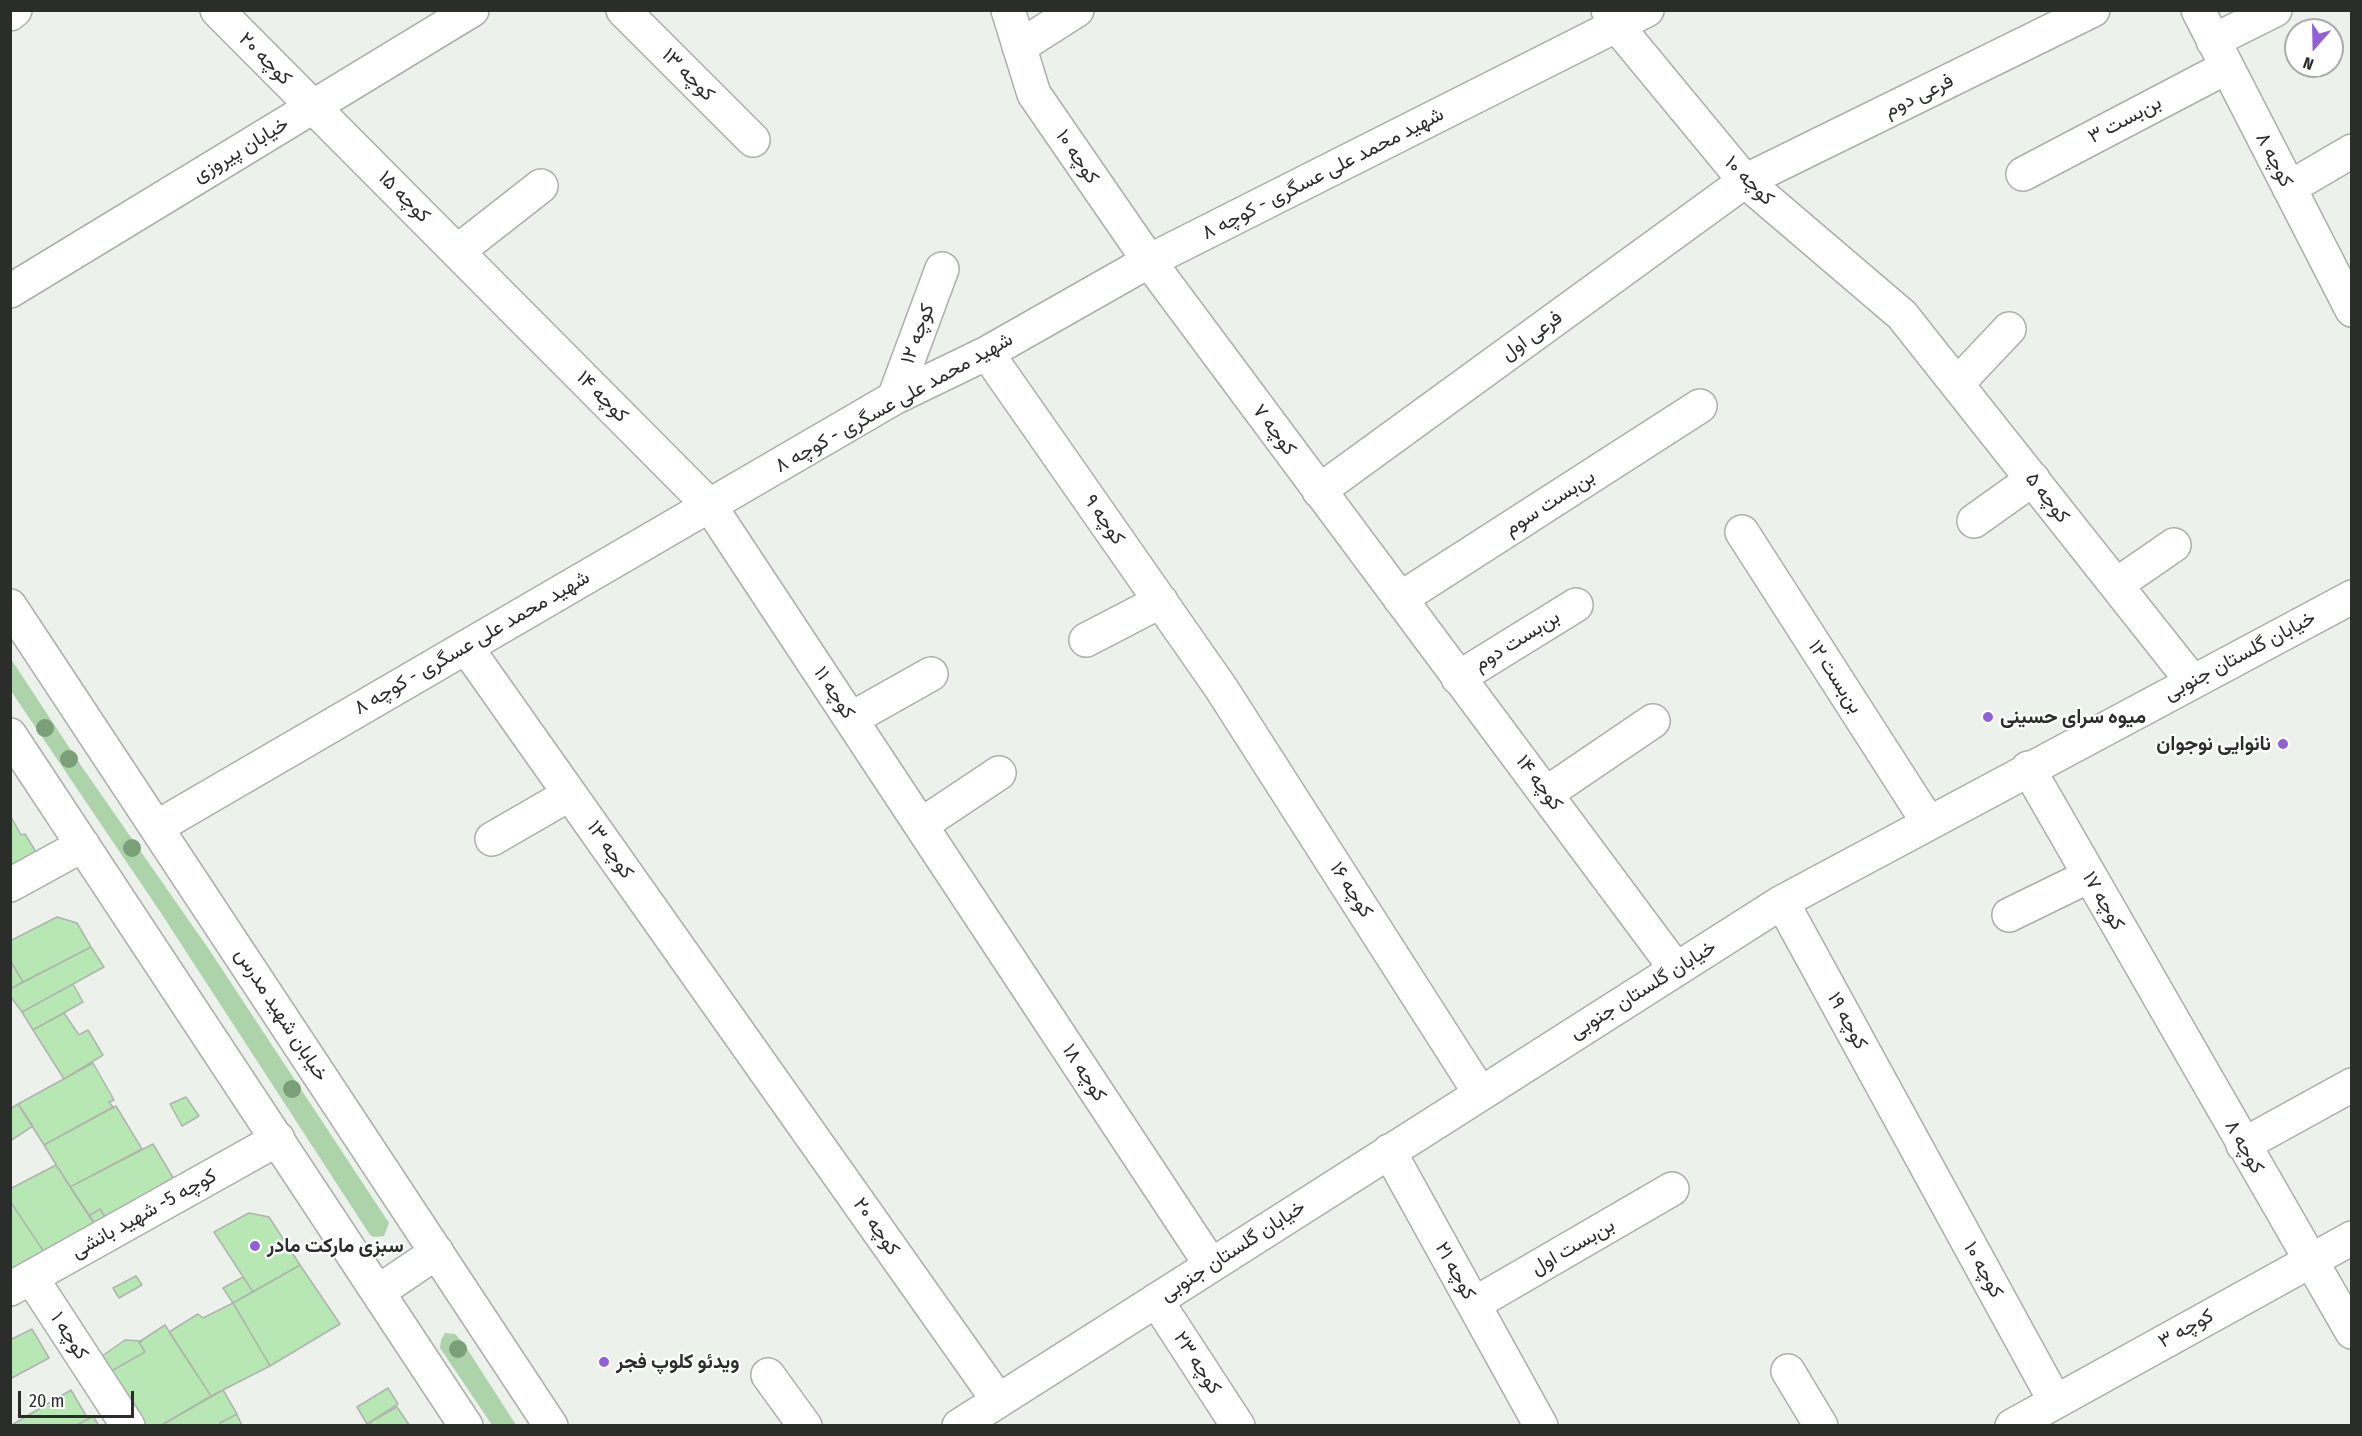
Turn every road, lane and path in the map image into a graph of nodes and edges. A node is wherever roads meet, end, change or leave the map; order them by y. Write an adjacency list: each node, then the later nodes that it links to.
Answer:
1 (15, 10): 11 (street)
2 (217, 10): 15 (street, کوچه ۲۰)
3 (472, 10): 15 (street, خیابان پیروزی)
4 (623, 10): 16 (street, کوچه ۱۳)
5 (1008, 10): 13 (street)
6 (1077, 10): 13 (street)
7 (1647, 10): 12 (street)
8 (2093, 10): 19 (street, فرعی دوم)
9 (2198, 10): 14 (street, کوچه ۸)
10 (2275, 10): 14 (street, بن‌بست ۳)
11 (10, 14)
12 (1612, 19): 19 (street, کوچه ۱۰); 23 (street, شهید محمد علی عسگری - کوچه ۸)
13 (1019, 47): 23 (street, کوچه ۱۰)
14 (2220, 54): 18 (street, بن‌بست ۳); 21 (street, کوچه ۸)
15 (313, 107): 22 (street, کوچه ۱۵); 26 (street, خیابان پیروزی)
16 (753, 141)
17 (2352, 151): 21 (street)
18 (2023, 174)
19 (1744, 181): 28 (street, کوچه ۱۰); 35 (street, فرعی اول)
20 (540, 186): 22 (street)
21 (2289, 188): 27 (street, کوچه ۸)
22 (458, 251): 25 (street, کوچه ۱۵)
23 (1149, 261): 30 (street, شهید محمد علی عسگری - کوچه ۸); 35 (street, کوچه ۷)
24 (942, 269): 32 (street, کوچه ۱۲)
25 (495, 288): 36 (street, کوچه ۱۴)
26 (10, 291)
27 (2352, 310)
28 (1902, 315): 31 (street, کوچه ۵)
29 (2009, 329): 31 (street)
30 (987, 353): 32 (street, شهید محمد علی عسگری - کوچه ۸); 43 (street, کوچه ۹)
31 (1957, 384): 34 (street, کوچه ۵)
32 (894, 398): 36 (street, شهید محمد علی عسگری - کوچه ۸)
33 (1700, 406): 42 (street, بن‌بست سوم)
34 (2033, 480): 37 (street); 40 (street, کوچه ۵)
35 (1319, 491): 42 (street, کوچه ۷)
36 (710, 506): 47 (street, شهید محمد علی عسگری - کوچه ۸); 52 (street, کوچه ۱۱)
37 (1974, 520)
38 (1742, 532): 59 (street, بن‌بست ۱۲)
39 (2174, 545): 40 (street)
40 (2116, 585): 50 (street, کوچه ۵)
41 (2352, 597): 50 (street, خیابان گلستان جنوبی)
42 (1400, 599): 49 (street, کوچه ۱۴)
43 (1161, 601): 46 (street); 51 (street, کوچه ۹)
44 (1576, 604): 49 (street, بن‌بست دوم)
45 (10, 606): 61 (street, خیابان شهید مدرس)
46 (1086, 640)
47 (466, 647): 58 (street, کوچه ۱۳); 61 (street, شهید محمد علی عسگری - کوچه ۸)
48 (931, 674): 52 (street)
49 (1458, 678): 57 (street, کوچه ۱۴)
50 (2192, 681): 55 (street, خیابان گلستان جنوبی)
51 (1221, 688): 73 (street, کوچه ۱۶)
52 (851, 719): 60 (street, کوچه ۱۱)
53 (1653, 721): 57 (street)
54 (10, 735): 63 (street)
55 (2028, 768): 59 (street, خیابان گلستان جنوبی); 64 (street, کوچه ۱۷)
56 (999, 773): 60 (street)
57 (1547, 793): 69 (street, کوچه ۱۴)
58 (570, 794): 62 (street); 71 (street, کوچه ۱۳)
59 (1928, 822): 67 (street, خیابان گلستان جنوبی)
60 (921, 825): 65 (street, کوچه ۱۱)
61 (157, 827): 80 (street, خیابان شهید مدرس)
62 (492, 839)
63 (83, 845): 66 (street); 74 (street)
64 (2089, 876): 68 (street); 70 (street, کوچه ۱۷)
65 (958, 881): 82 (street, کوچه ۱۸)
66 (10, 885)
67 (1782, 902): 69 (street, خیابان گلستان جنوبی); 75 (street, کوچه ۱۹)
68 (2009, 915)
69 (1676, 969): 73 (street, خیابان گلستان جنوبی)
70 (2179, 1034): 76 (street, کوچه ۸)
71 (753, 1053): 90 (street, کوچه ۲۰)
72 (2352, 1085): 76 (street)
73 (1480, 1093): 77 (street, خیابان گلستان جنوبی)
74 (278, 1139): 83 (street, کوچه 5- شهید بانشی); 84 (street)
75 (1911, 1140): 91 (street, کوچه ۱۰)
76 (2243, 1145): 81 (street, کوچه ۸)
77 (1389, 1151): 82 (street, خیابان گلستان جنوبی); 86 (street, کوچه ۲۱)
78 (1672, 1189): 86 (street, بن‌بست اول)
79 (2352, 1238): 81 (street, کوچه ۳)
80 (437, 1252): 84 (street); 95 (street, خیابان شهید مدرس)
81 (2310, 1261): 87 (street); 91 (street, کوچه ۳)
82 (1211, 1265): 85 (street, خیابان گلستان جنوبی)
83 (21, 1283): 93 (street, کوچه ۱)
84 (378, 1292): 94 (street)
85 (1156, 1300): 90 (street, خیابان گلستان جنوبی); 98 (street, کوچه ۲۳)
86 (1473, 1304): 99 (street, کوچه ۲۱)
87 (2352, 1332)
88 (1788, 1371): 100 (street)
89 (768, 1375): 96 (street)
90 (998, 1400): 97 (street, خیابان گلستان جنوبی)
91 (2055, 1401): 92 (street, کوچه ۳)
92 (2018, 1424)
93 (128, 1425)
94 (466, 1425)
95 (551, 1425)
96 (805, 1425)
97 (959, 1425)
98 (1238, 1425)
99 (1540, 1425)
100 (1821, 1425)

